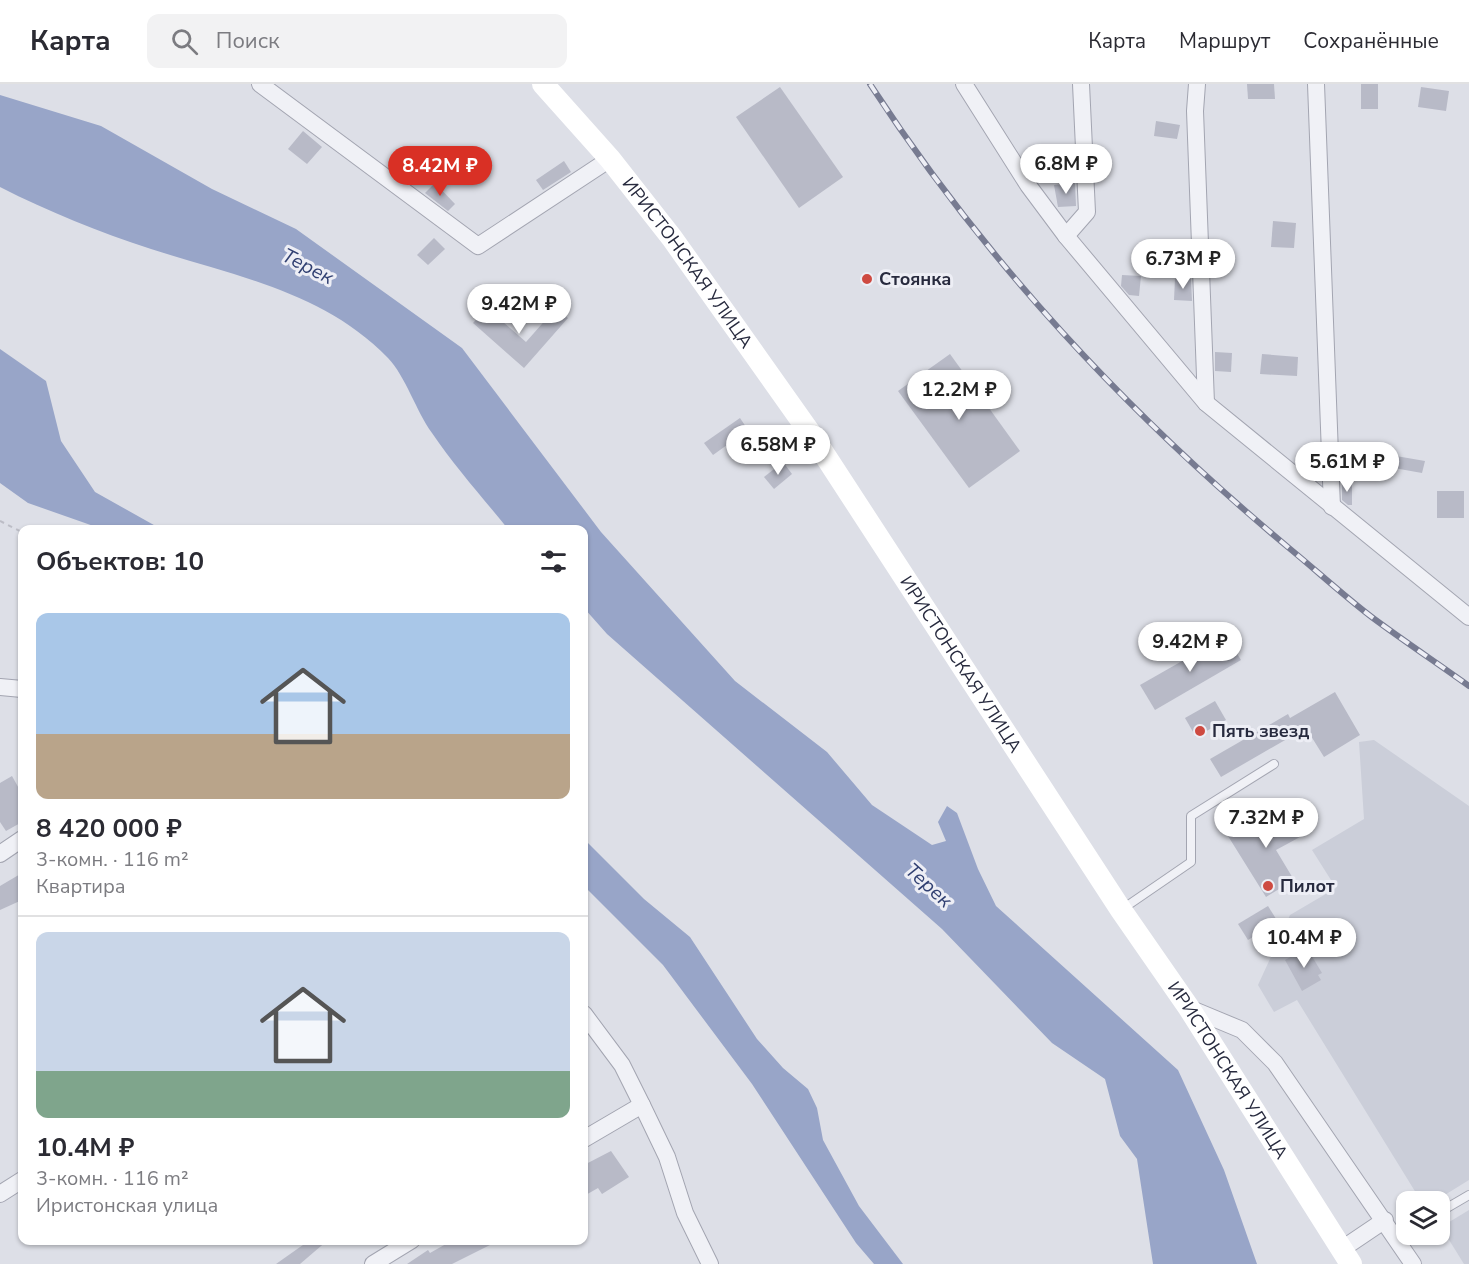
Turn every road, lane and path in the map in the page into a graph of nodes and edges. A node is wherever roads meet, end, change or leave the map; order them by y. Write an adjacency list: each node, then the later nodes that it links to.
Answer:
1 (260, 84): 7 (street)
2 (543, 84): 7 (main road, ИРИСТОНСКАЯ УЛИЦА)
3 (964, 84): 8 (street)
4 (1081, 84): 8 (street)
5 (1197, 84): 9 (street)
6 (1317, 84): 10 (street)
7 (610, 159): 19 (main road, ИРИСТОНСКАЯ УЛИЦА)
8 (1066, 236): 9 (street)
9 (1206, 403): 10 (street)
10 (1332, 507): 13 (street)
11 (0, 521): 12 (path)
12 (18, 530)
13 (1469, 617)
14 (0, 687): 15 (street)
15 (18, 689)
16 (1274, 764): 19 (lane)
17 (18, 842): 18 (street)
18 (0, 854)
19 (1121, 910): 20 (main road, ИРИСТОНСКАЯ УЛИЦА)
20 (1189, 1008): 28 (street); 32 (main road, ИРИСТОНСКАЯ УЛИЦА)
21 (588, 1019): 22 (street)
22 (642, 1105): 23 (street); 34 (street)
23 (588, 1137)
24 (18, 1183): 25 (street)
25 (0, 1194)
26 (1469, 1195): 27 (lane)
27 (1450, 1206)
28 (1385, 1220): 29 (street); 32 (street)
29 (1396, 1230)
30 (404, 1245): 33 (street)
31 (1406, 1245): 35 (street)
32 (1347, 1257)
33 (373, 1264)
34 (710, 1264)
35 (1413, 1264)

